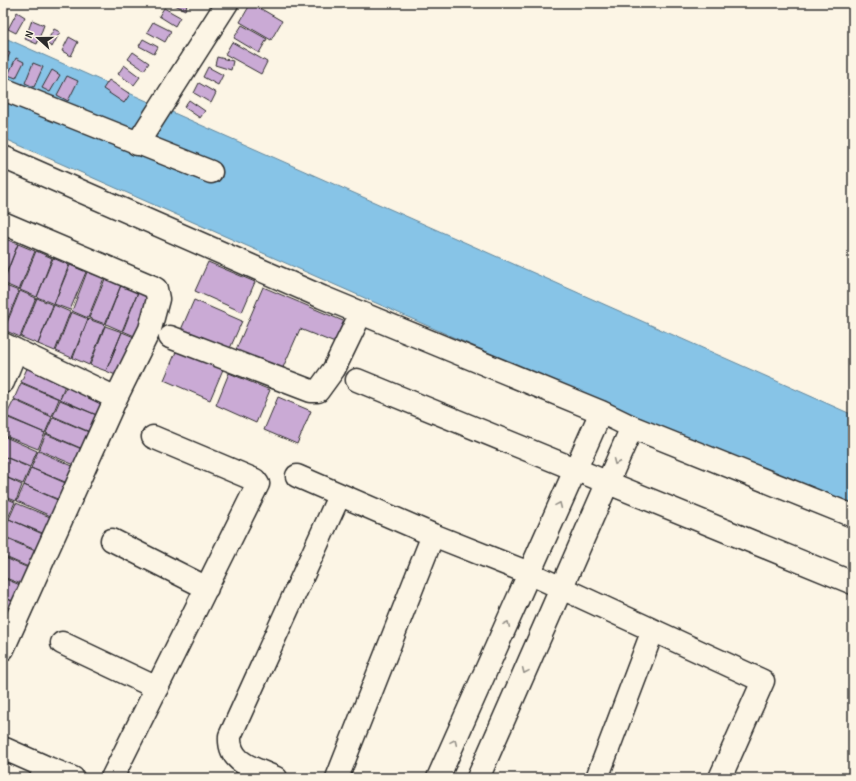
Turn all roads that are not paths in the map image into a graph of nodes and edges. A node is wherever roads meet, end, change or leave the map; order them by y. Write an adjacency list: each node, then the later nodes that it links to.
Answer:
1 (228, 3): 3 (street)
2 (3, 89): 3 (street)
3 (137, 144): 5 (street)
4 (3, 157): 7 (street)
5 (211, 172)
6 (3, 224): 12 (street)
7 (361, 313): 8 (street); 13 (street)
8 (170, 337)
9 (10, 347): 11 (street); 12 (street)
10 (357, 380): 16 (street)
11 (3, 382)
12 (116, 398): 29 (street)
13 (601, 412): 14 (street); 16 (street)
14 (632, 426): 18 (street, one-way to 18); 20 (street)
15 (153, 437): 25 (street)
16 (575, 470): 18 (street); 23 (street, one-way to 16)
17 (297, 476): 19 (street)
18 (608, 482): 24 (street); 26 (street)
19 (339, 496): 21 (street); 35 (street)
20 (853, 516)
21 (433, 535): 23 (street); 36 (street)
22 (112, 540): 25 (street)
23 (529, 572): 26 (street); 37 (street, one-way to 23)
24 (853, 583)
25 (207, 588): 30 (street)
26 (561, 588): 27 (street); 38 (street, one-way to 38)
27 (653, 630): 39 (street); 40 (street)
28 (62, 643): 30 (street)
29 (3, 649)
30 (157, 688): 34 (street)
31 (4, 749): 32 (street)
32 (44, 773): 33 (street)
33 (73, 778)
34 (112, 778)
35 (276, 778)
36 (337, 778)
37 (438, 778)
38 (478, 778)
39 (597, 778)
40 (720, 778)

